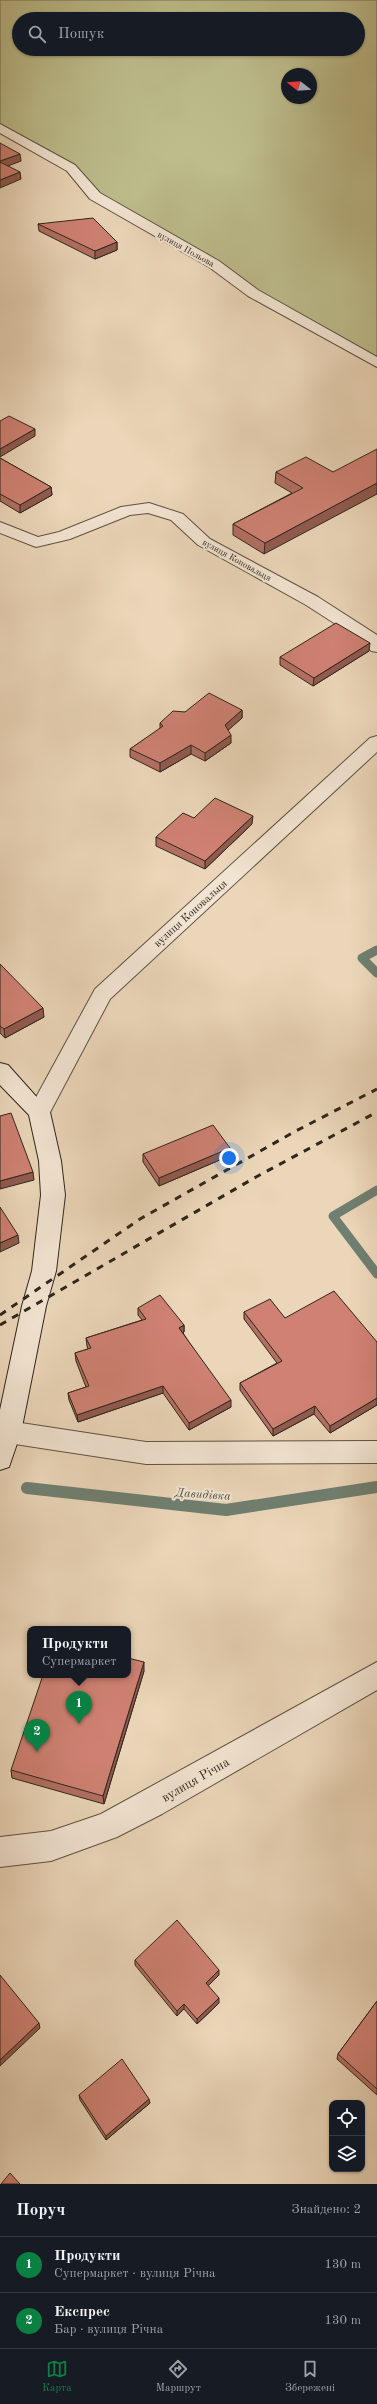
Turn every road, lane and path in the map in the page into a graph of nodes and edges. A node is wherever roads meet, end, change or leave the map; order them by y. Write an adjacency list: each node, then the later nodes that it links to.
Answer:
1 (0, 128): 2 (street, вулиця Польова)
2 (377, 364)
3 (0, 527): 4 (street, вулиця Коновальця)
4 (377, 647)
5 (377, 742): 7 (street, вулиця Коновальця)
6 (0, 1071): 7 (street)
7 (39, 1112): 8 (street)
8 (8, 1432): 9 (street); 10 (street)
9 (377, 1452)
10 (0, 1459)
11 (377, 1675): 12 (street, вулиця Річна)
12 (0, 1852)

